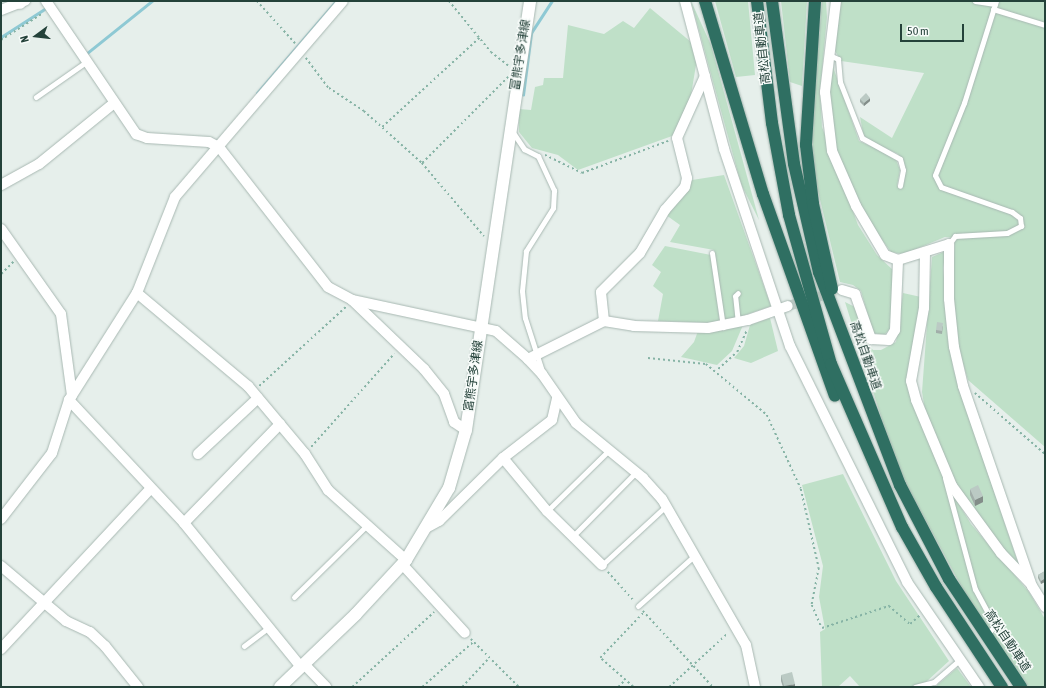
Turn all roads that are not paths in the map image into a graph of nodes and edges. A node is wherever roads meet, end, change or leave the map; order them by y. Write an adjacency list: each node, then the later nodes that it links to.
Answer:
1 (342, 1): 21 (street)
2 (530, 1): 20 (main road, 富熊宇多津線)
3 (685, 1): 17 (street)
4 (705, 1): 60 (highway)
5 (757, 1): 60 (highway, 高松自動車道)
6 (772, 1): 37 (highway, 高松自動車道)
7 (815, 1): 37 (highway)
8 (975, 1): 12 (lane)
9 (21, 2): 13 (street)
10 (834, 3): 15 (street)
11 (48, 5): 16 (street)
12 (994, 5): 14 (lane); 25 (lane)
13 (1, 10)
14 (1045, 25)
15 (829, 55): 23 (lane); 28 (street)
16 (86, 62): 18 (lane); 19 (street)
17 (705, 76): 34 (street); 35 (street)
18 (36, 96)
19 (114, 103): 21 (street); 22 (street)
20 (510, 128): 39 (main road, 富熊宇多津線); 40 (lane)
21 (219, 147): 30 (street); 32 (street)
22 (1, 185)
23 (900, 186)
24 (1, 229): 44 (street)
25 (949, 244): 26 (street); 66 (street)
26 (925, 252): 28 (street); 51 (street)
27 (712, 253): 38 (lane)
28 (898, 260): 29 (street)
29 (842, 290)
30 (137, 293): 43 (street); 44 (street)
31 (738, 293): 36 (lane)
32 (352, 300): 39 (street); 47 (street)
33 (788, 306): 34 (street)
34 (777, 310): 36 (street); 76 (street)
35 (604, 321): 38 (street); 40 (street)
36 (738, 323): 38 (street)
37 (839, 323): 85 (highway, 高松自動車道)
38 (723, 327)
39 (481, 328): 41 (street); 47 (main road, 富熊宇多津線)
40 (537, 352): 41 (street); 42 (lane)
41 (528, 359): 42 (street)
42 (542, 374): 45 (street)
43 (256, 394): 46 (street); 49 (street)
44 (71, 397): 53 (street); 56 (street)
45 (557, 398): 48 (street); 50 (street)
46 (280, 424): 57 (street); 58 (street)
47 (466, 430): 59 (main road, 富熊宇多津線)
48 (609, 450): 52 (street); 55 (lane)
49 (198, 454)
50 (503, 458): 55 (street); 59 (street)
51 (942, 467): 66 (street); 72 (lane)
52 (636, 472): 54 (street); 61 (lane)
53 (150, 489): 57 (street); 68 (street)
54 (666, 506): 62 (street); 65 (lane)
55 (547, 511): 61 (street)
56 (1, 520)
57 (184, 523): 71 (street)
58 (367, 525): 63 (street); 67 (lane)
59 (428, 527): 63 (main road, 富熊宇多津線)
60 (902, 527): 84 (highway, 高松自動車道)
61 (572, 537): 65 (street)
62 (695, 555): 69 (lane); 81 (street)
63 (404, 562): 73 (street); 77 (main road, 富熊宇多津線)
64 (1, 566): 68 (street)
65 (602, 566)
66 (1032, 586): 70 (street)
67 (294, 597)
68 (43, 603): 75 (street); 78 (street)
69 (638, 606)
70 (1045, 607)
71 (269, 627): 74 (lane); 77 (street)
72 (991, 630)
73 (465, 633)
74 (244, 646)
75 (1, 649)
76 (960, 654): 82 (lane); 83 (street)
77 (302, 665): 79 (main road, 富熊宇多津線); 80 (street)
78 (138, 687)
79 (280, 687)
80 (326, 687)
81 (755, 687)
82 (915, 687)
83 (979, 687)
84 (1002, 687)
85 (1021, 687)

